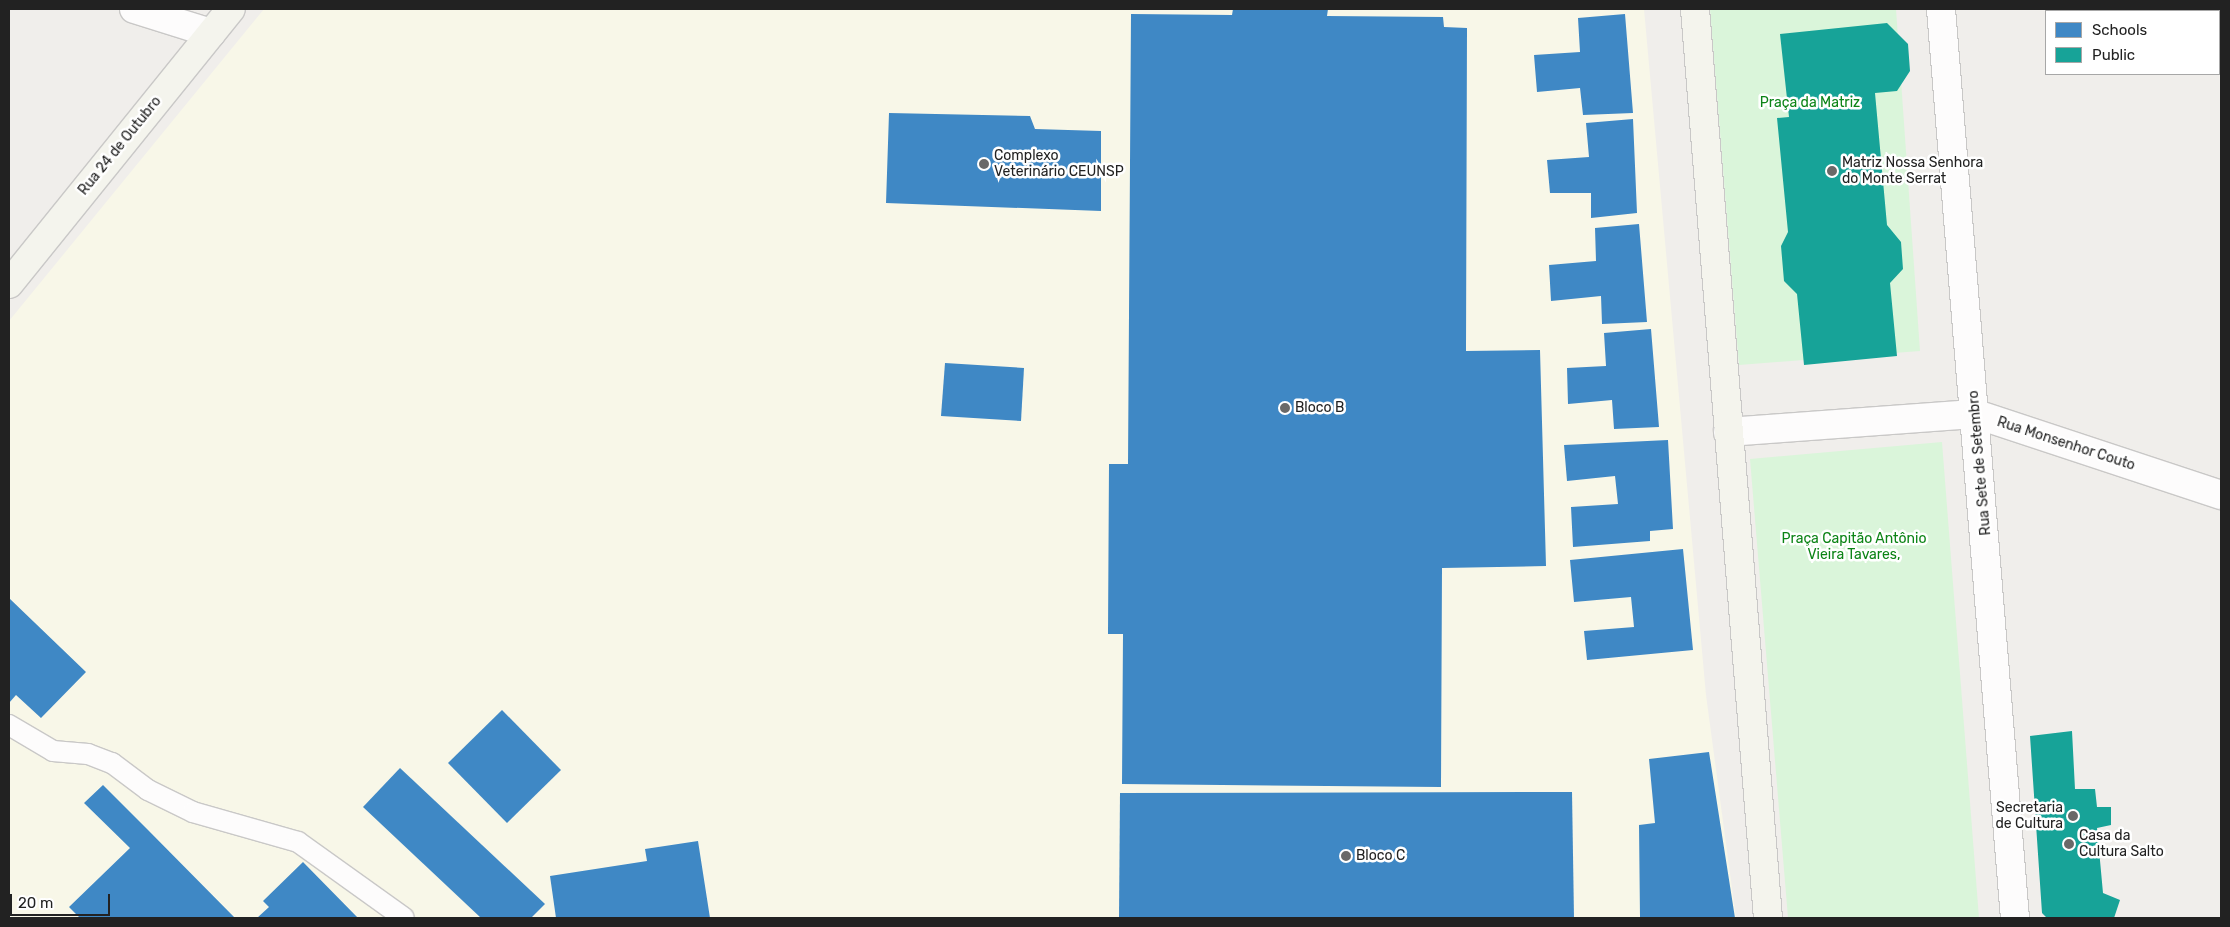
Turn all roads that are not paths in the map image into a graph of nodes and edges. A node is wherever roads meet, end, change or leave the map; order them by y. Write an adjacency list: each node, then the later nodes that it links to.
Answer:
1 (134, 9): 5 (street)
2 (231, 9): 5 (street, Rua 24 de Outubro)
3 (1694, 9): 8 (street)
4 (1941, 9): 7 (street, Rua Sete de Setembro)
5 (211, 33): 6 (street, Rua 24 de Outubro)
6 (9, 284)
7 (1976, 414): 8 (street, Rua Monsenhor Couto); 9 (street, Rua Monsenhor Couto); 13 (street, Rua Sete de Setembro)
8 (1728, 432): 12 (street)
9 (2221, 496)
10 (9, 724): 11 (lane)
11 (404, 918)
12 (1768, 918)
13 (2015, 918)

